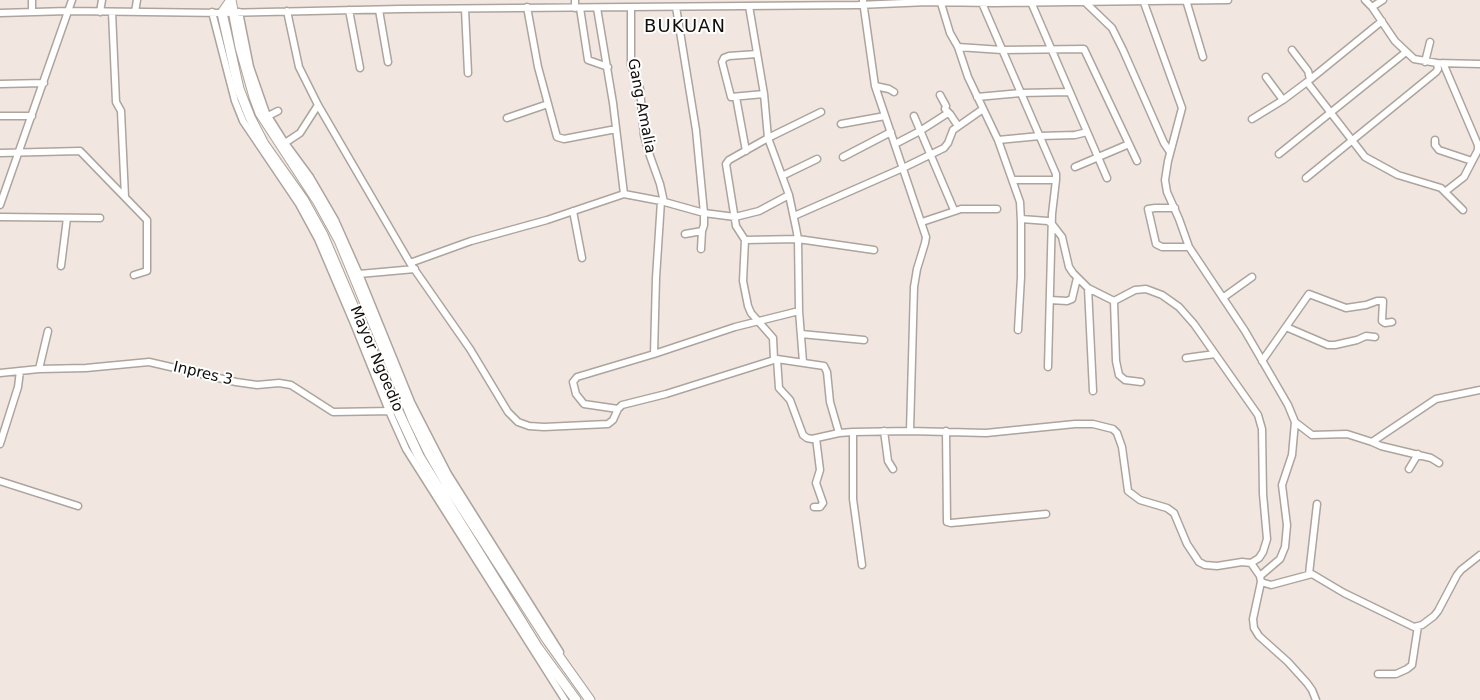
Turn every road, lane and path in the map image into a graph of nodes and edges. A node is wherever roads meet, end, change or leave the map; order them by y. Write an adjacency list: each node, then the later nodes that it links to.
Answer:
1 (32, 0): 35 (street)
2 (72, 0): 33 (street)
3 (102, 0): 36 (street)
4 (137, 0): 38 (street)
5 (400, 0): 29 (street)
6 (575, 0): 26 (street)
7 (1143, 0): 8 (street); 18 (street); 101 (street)
8 (1186, 0): 9 (street); 51 (street)
9 (1227, 0)
10 (1365, 0): 23 (street)
11 (1383, 0): 23 (street)
12 (940, 1): 16 (street); 21 (street); 45 (street)
13 (994, 1): 17 (street); 21 (street)
14 (1066, 1): 17 (street); 18 (street)
15 (802, 2): 16 (street); 20 (street)
16 (863, 2): 63 (street)
17 (1031, 2): 46 (street)
18 (1085, 2): 101 (street)
19 (782, 3): 20 (street); 22 (street)
20 (792, 3)
21 (982, 3): 47 (street)
22 (749, 6): 24 (street); 50 (street)
23 (1372, 6): 43 (street)
24 (676, 7): 28 (street); 129 (street)
25 (526, 8): 26 (street); 30 (street); 72 (street)
26 (578, 8): 27 (street); 56 (street)
27 (597, 8): 28 (street); 56 (street)
28 (631, 8): 122 (street, Gang Amalia)
29 (400, 9): 30 (street); 32 (street)
30 (466, 9): 58 (street)
31 (349, 10): 32 (street); 34 (street); 57 (street)
32 (379, 10): 52 (street)
33 (69, 11): 35 (street); 36 (street); 61 (street)
34 (287, 11): 40 (street); 73 (street)
35 (32, 12): 41 (street)
36 (100, 12): 37 (street)
37 (112, 12): 38 (street); 121 (street)
38 (135, 12): 39 (street)
39 (212, 12): 42 (street); 180 (street)
40 (236, 12): 42 (street); 78 (street, Mayor Ngoedio)
41 (0, 13)
42 (222, 13): 83 (street, Mayor Ngoedio)
43 (1382, 21): 49 (street); 60 (street)
44 (1430, 42): 53 (street)
45 (958, 48): 47 (street); 70 (street)
46 (1051, 49): 47 (street); 65 (street); 99 (street)
47 (1002, 50): 66 (street)
48 (1292, 50): 60 (street)
49 (1406, 52): 53 (street); 76 (street)
50 (757, 54): 67 (street); 69 (street)
51 (1203, 57)
52 (388, 62)
53 (1425, 62): 54 (street)
54 (1440, 63): 55 (street); 96 (street); 110 (street)
55 (1480, 64)
56 (608, 67): 88 (street)
57 (360, 68)
58 (468, 73)
59 (1266, 77): 71 (street)
60 (1309, 80): 71 (street); 76 (street)
61 (44, 83): 62 (street); 80 (street)
62 (0, 84)
63 (875, 86): 64 (street); 81 (street)
64 (894, 92)
65 (1069, 92): 66 (street); 91 (street)
66 (1021, 93): 70 (street); 92 (street)
67 (764, 94): 69 (street); 93 (street)
68 (940, 95): 77 (street)
69 (736, 97): 100 (street)
70 (977, 97): 74 (street)
71 (1282, 100): 85 (street)
72 (548, 104): 84 (street); 88 (street)
73 (318, 105): 97 (street); 146 (street)
74 (983, 108): 87 (street); 94 (street)
75 (821, 112): 93 (street)
76 (1330, 112): 96 (street); 105 (street)
77 (948, 113): 87 (street); 89 (street)
78 (270, 114): 83 (street); 97 (street); 208 (street, Mayor Ngoedio)
79 (0, 116): 80 (street)
80 (32, 116): 103 (street)
81 (885, 116): 86 (street); 90 (street)
82 (914, 116): 89 (street)
83 (250, 117): 180 (street, Mayor Ngoedio)
84 (508, 118)
85 (1252, 119)
86 (841, 124)
87 (958, 126): 104 (street)
88 (616, 129): 119 (street)
89 (920, 131): 98 (street); 104 (street)
90 (891, 132): 98 (street); 106 (street)
91 (1087, 132): 92 (street); 107 (street)
92 (1040, 136): 94 (street); 117 (street)
93 (768, 138): 100 (street); 113 (street)
94 (998, 140): 116 (street)
95 (1435, 140): 110 (street)
96 (1352, 142): 115 (street); 118 (street)
97 (286, 143): 149 (street)
98 (895, 144): 112 (street)
99 (1129, 144): 107 (street); 109 (street)
100 (746, 151): 132 (street)
101 (1170, 152): 124 (street)
102 (0, 153): 103 (street)
103 (18, 153): 121 (street); 123 (street)
104 (930, 154): 112 (street); 126 (street)
105 (1280, 154)
106 (843, 157)
107 (1098, 158): 111 (street); 114 (street)
108 (817, 159): 113 (street)
109 (1137, 161)
110 (1472, 161): 118 (street)
111 (1076, 167)
112 (903, 168): 130 (street); 136 (street)
113 (782, 176): 120 (street)
114 (1107, 178)
115 (1306, 178)
116 (1013, 180): 117 (street); 135 (street)
117 (1056, 180): 137 (street)
118 (1446, 191): 127 (street)
119 (624, 194): 122 (street); 128 (street)
120 (789, 195): 130 (street); 132 (street)
121 (125, 198): 150 (street)
122 (663, 201): 129 (street); 166 (street, Gang Amalia)
123 (0, 205)
124 (1175, 208): 142 (street); 142 (street)
125 (997, 209): 126 (street)
126 (954, 210): 136 (street)
127 (1463, 210)
128 (573, 211): 145 (street); 146 (street)
129 (704, 213): 132 (street); 138 (street)
130 (794, 216): 140 (street)
131 (0, 217): 133 (street)
132 (735, 217): 141 (street)
133 (67, 218): 134 (street); 147 (street)
134 (100, 218)
135 (1021, 219): 137 (street); 161 (street)
136 (922, 222): 183 (street)
137 (1052, 224): 152 (street); 155 (street)
138 (702, 231): 139 (street); 143 (street)
139 (685, 234)
140 (798, 239): 141 (street); 144 (street); 157 (street)
141 (745, 240): 158 (street)
142 (1189, 247): 154 (street)
143 (701, 249)
144 (874, 250)
145 (582, 258)
146 (410, 263): 148 (street)
147 (61, 266)
148 (415, 269): 149 (street); 179 (street)
149 (365, 274): 209 (street)
150 (134, 275)
151 (1252, 277): 154 (street)
152 (1077, 278): 153 (street); 155 (street)
153 (1088, 288): 156 (street); 178 (street)
154 (1224, 297): 170 (street)
155 (1050, 300): 172 (street)
156 (1114, 301): 167 (street); 176 (street)
157 (799, 311): 158 (street); 163 (street)
158 (758, 321): 166 (street); 169 (street)
159 (1392, 322): 160 (street)
160 (1286, 327): 164 (street); 170 (street)
161 (1018, 330)
162 (48, 331): 173 (street)
163 (801, 334): 165 (street); 171 (street)
164 (1375, 337)
165 (864, 340)
166 (654, 354): 179 (street)
167 (1215, 354): 168 (street); 200 (street)
168 (1186, 358)
169 (776, 359): 171 (street); 179 (street); 187 (street)
170 (1262, 361): 181 (street)
171 (803, 362): 186 (street)
172 (1048, 367)
173 (39, 369): 174 (street, Inpres 3); 180 (street, Inpres 3)
174 (20, 372): 175 (street, Inpres 3); 189 (street)
175 (0, 373)
176 (1140, 382)
177 (1480, 390): 188 (street)
178 (1093, 391)
179 (618, 409)
180 (393, 411): 206 (street); 207 (street, Mayor Ngoedio)
181 (1295, 422): 188 (street); 203 (street)
182 (884, 431): 183 (street); 184 (street); 192 (street)
183 (910, 431): 185 (street)
184 (853, 432): 186 (street); 201 (street)
185 (946, 432): 198 (street); 200 (street)
186 (839, 433): 187 (street)
187 (816, 438): 197 (street)
188 (1372, 442): 190 (street)
189 (0, 444)
190 (1418, 454): 191 (street); 193 (street)
191 (1439, 463)
192 (893, 469)
193 (1409, 469)
194 (0, 481): 196 (street)
195 (1318, 504): 202 (street)
196 (78, 506)
197 (814, 507)
198 (1046, 514)
199 (1480, 555): 204 (street)
200 (1251, 562): 203 (street)
201 (862, 565)
202 (1309, 574): 203 (street); 204 (street)
203 (1260, 579): 210 (street)
204 (1418, 626): 205 (street)
205 (1378, 674)
206 (564, 700)
207 (576, 700)
208 (590, 700)
209 (595, 700)
210 (1316, 700)

